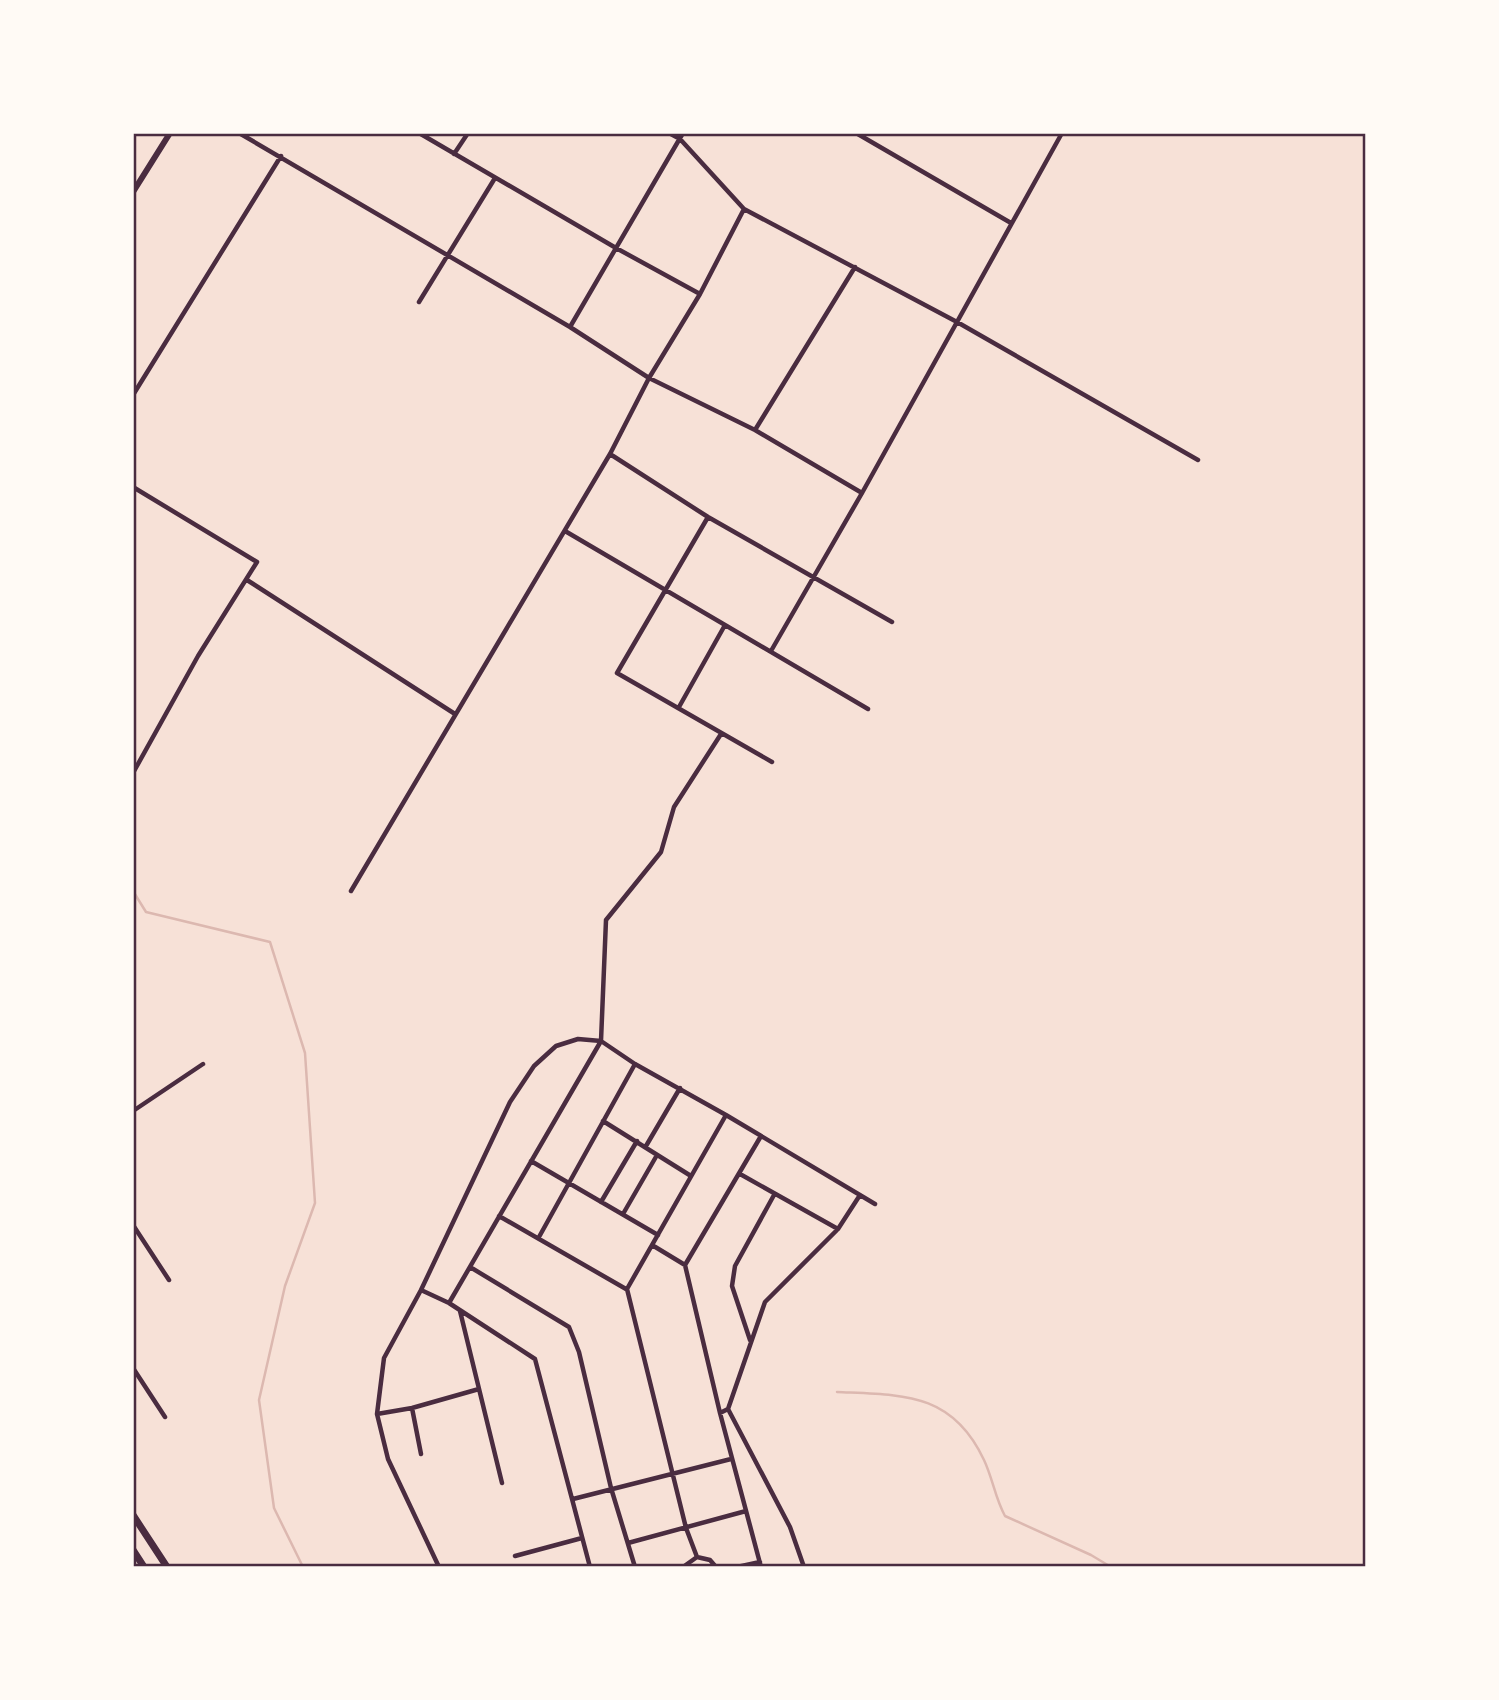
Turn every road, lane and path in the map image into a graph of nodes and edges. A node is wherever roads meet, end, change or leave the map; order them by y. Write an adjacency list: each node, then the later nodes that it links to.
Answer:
1 (170, 133): 13 (street)
2 (239, 133): 11 (street)
3 (419, 133): 10 (street)
4 (468, 133): 10 (street)
5 (669, 133): 9 (street)
6 (684, 133): 9 (street)
7 (856, 133): 15 (street)
8 (1062, 133): 15 (street)
9 (680, 139): 14 (street); 16 (street)
10 (454, 154): 12 (street)
11 (281, 156): 17 (street); 24 (street)
12 (495, 178): 16 (street); 17 (street)
13 (133, 192)
14 (744, 209): 18 (street); 19 (street)
15 (1011, 223): 21 (street)
16 (616, 248): 19 (street); 22 (street)
17 (447, 256): 20 (street); 22 (street)
18 (855, 267): 21 (street); 25 (street)
19 (700, 294): 23 (street)
20 (419, 302)
21 (957, 322): 27 (street); 29 (street)
22 (570, 327): 23 (street)
23 (649, 378): 25 (street); 26 (street)
24 (133, 396)
25 (755, 430): 29 (street)
26 (610, 454): 30 (street); 31 (street)
27 (1198, 460)
28 (133, 487): 33 (street)
29 (862, 493): 32 (street)
30 (708, 517): 32 (street); 34 (street)
31 (565, 531): 34 (street); 40 (street)
32 (814, 576): 35 (street); 37 (street)
33 (247, 580): 40 (street); 43 (street)
34 (666, 590): 36 (street); 38 (street)
35 (892, 622)
36 (725, 625): 37 (street); 38 (street)
37 (771, 651): 39 (street)
38 (679, 707): 41 (street)
39 (868, 709)
40 (455, 714): 44 (street)
41 (721, 734): 42 (street); 45 (street)
42 (772, 762)
43 (133, 774)
44 (351, 891)
45 (601, 1041): 47 (street); 56 (street); 75 (street)
46 (202, 1064): 49 (street)
47 (635, 1064): 48 (street); 51 (street)
48 (680, 1088): 50 (street); 54 (street)
49 (133, 1111)
50 (726, 1115): 52 (street); 58 (street)
51 (603, 1121): 53 (street); 59 (street)
52 (761, 1136): 57 (street); 61 (street)
53 (637, 1141): 54 (street); 62 (street)
54 (646, 1146): 55 (street)
55 (657, 1154): 58 (street); 64 (street)
56 (531, 1161): 59 (street); 65 (street)
57 (740, 1174): 60 (street); 71 (street)
58 (692, 1176): 68 (street)
59 (569, 1182): 62 (street); 69 (street)
60 (774, 1195): 67 (street); 78 (street)
61 (860, 1195): 63 (street); 67 (street)
62 (601, 1202): 64 (street)
63 (875, 1204)
64 (623, 1214): 68 (street)
65 (499, 1216): 69 (street); 72 (street)
66 (133, 1225): 73 (street)
67 (838, 1229): 78 (street)
68 (658, 1235): 70 (street)
69 (539, 1237): 74 (street)
70 (652, 1245): 71 (street); 74 (street)
71 (685, 1265): 83 (street)
72 (470, 1267): 76 (street); 90 (street)
73 (169, 1280)
74 (627, 1289): 88 (street)
75 (421, 1290): 76 (street); 84 (street)
76 (449, 1303): 77 (street)
77 (460, 1311): 80 (street); 91 (street)
78 (751, 1340): 82 (street)
79 (133, 1368): 85 (street)
80 (479, 1389): 81 (street); 89 (street)
81 (412, 1408): 84 (street); 86 (street)
82 (728, 1409): 83 (street); 109 (street)
83 (720, 1413): 87 (street)
84 (377, 1415): 103 (street)
85 (165, 1417)
86 (421, 1454)
87 (731, 1459): 88 (street); 92 (street)
88 (673, 1473): 90 (street); 94 (street)
89 (502, 1483)
90 (611, 1488): 91 (street); 96 (street)
91 (573, 1499): 95 (street)
92 (746, 1511): 94 (street); 100 (street)
93 (133, 1515): 102 (main road)
94 (686, 1528): 96 (street); 99 (street)
95 (582, 1538): 98 (street); 104 (street)
96 (628, 1543): 105 (street)
97 (133, 1550): 101 (main road)
98 (515, 1556)
99 (697, 1557): 106 (street); 107 (street)
100 (760, 1564): 108 (street)
101 (144, 1567)
102 (167, 1567)
103 (439, 1567)
104 (590, 1567)
105 (635, 1567)
106 (683, 1567)
107 (716, 1567)
108 (737, 1567)
109 (804, 1567)

